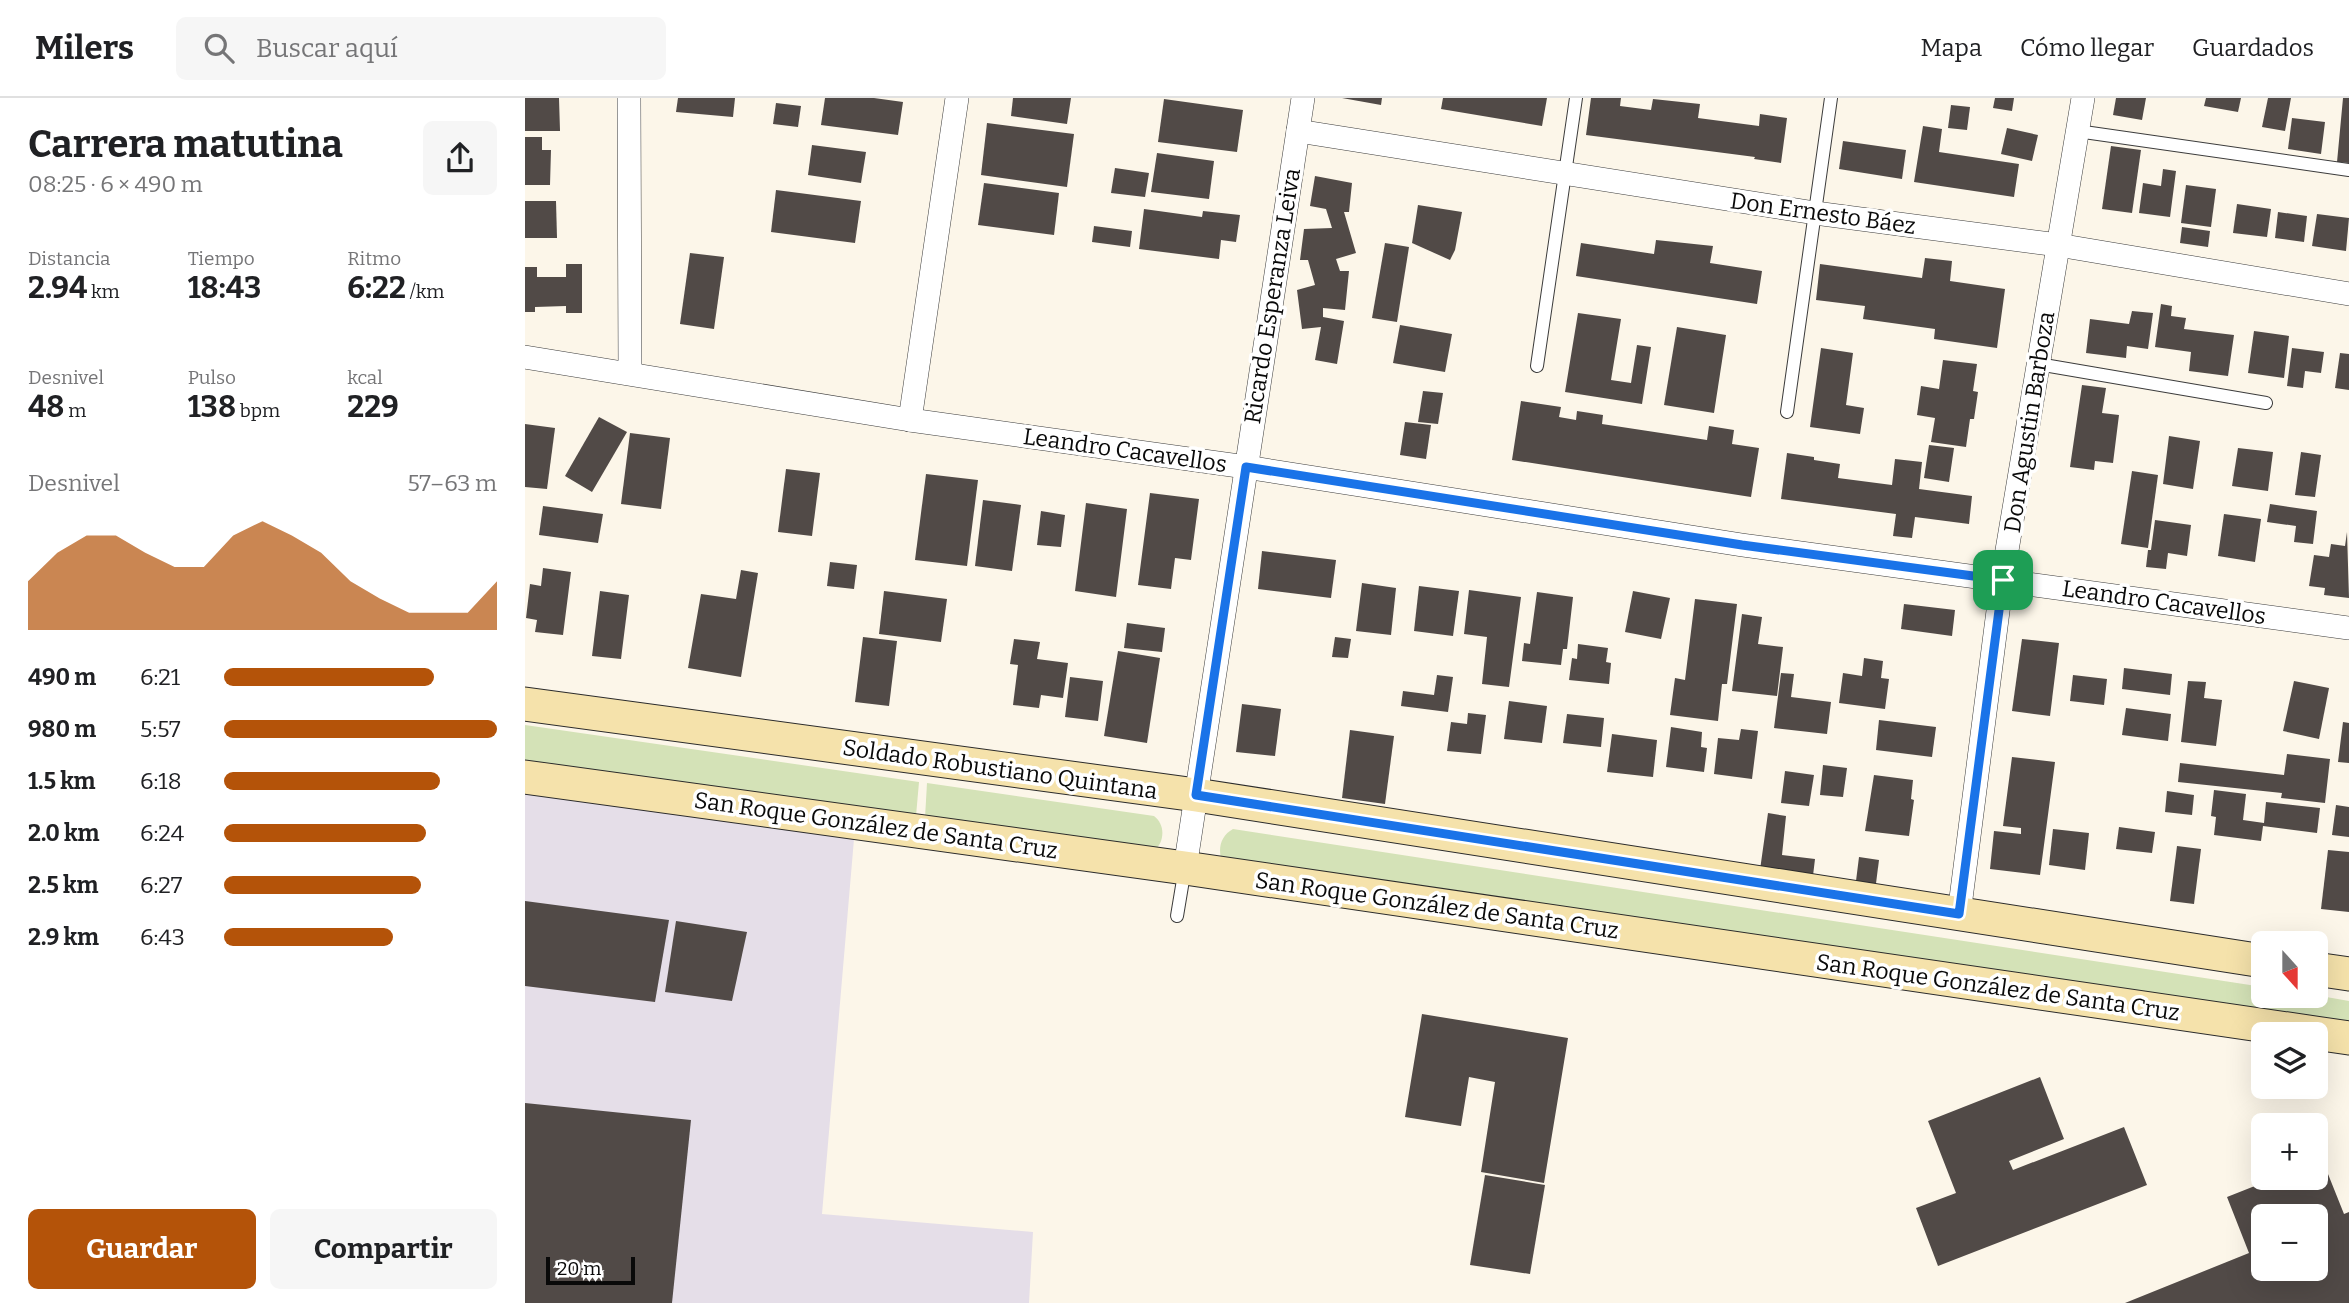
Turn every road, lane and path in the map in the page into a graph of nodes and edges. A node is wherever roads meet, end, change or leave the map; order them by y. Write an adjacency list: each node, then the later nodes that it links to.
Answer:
1 (629, 98): 17 (street)
2 (957, 98): 20 (street)
3 (1303, 98): 7 (street, Ricardo Esperanza Leiva)
4 (1576, 98): 10 (lane)
5 (1831, 98): 11 (lane)
6 (2083, 98): 8 (street, Don Agustin Barboza)
7 (1298, 131): 10 (street, Don Ernesto Báez); 21 (street, Ricardo Esperanza Leiva)
8 (2077, 131): 9 (lane); 12 (street, Don Agustin Barboza)
9 (2349, 170)
10 (1565, 173): 11 (street, Don Ernesto Báez); 16 (lane)
11 (1815, 214): 12 (street, Don Ernesto Báez); 19 (lane)
12 (2058, 245): 13 (street, Don Ernesto Báez); 15 (street, Don Agustin Barboza)
13 (2349, 294)
14 (525, 357): 17 (street, Leandro Cacavellos)
15 (2038, 364): 18 (lane); 22 (street, Don Agustin Barboza)
16 (1537, 366)
17 (630, 373): 20 (street, Leandro Cacavellos)
18 (2266, 403)
19 (1787, 412)
20 (910, 420): 21 (street, Leandro Cacavellos)
21 (1246, 467): 22 (street, Leandro Cacavellos); 26 (street, Ricardo Esperanza Leiva)
22 (2003, 580): 23 (street, Leandro Cacavellos); 28 (street, Don Agustin Barboza)
23 (2349, 628)
24 (525, 704): 26 (street, Soldado Robustiano Quintana)
25 (525, 777): 27 (street, San Roque González de Santa Cruz)
26 (1196, 795): 27 (street, Ricardo Esperanza Leiva); 28 (street, Soldado Robustiano Quintana)
27 (1185, 868): 29 (lane); 33 (street, San Roque González de Santa Cruz)
28 (1959, 914): 30 (street, Soldado Robustiano Quintana)
29 (1177, 916)
30 (2251, 959)
31 (2328, 971): 32 (street)
32 (2349, 974)
33 (2349, 1038)

